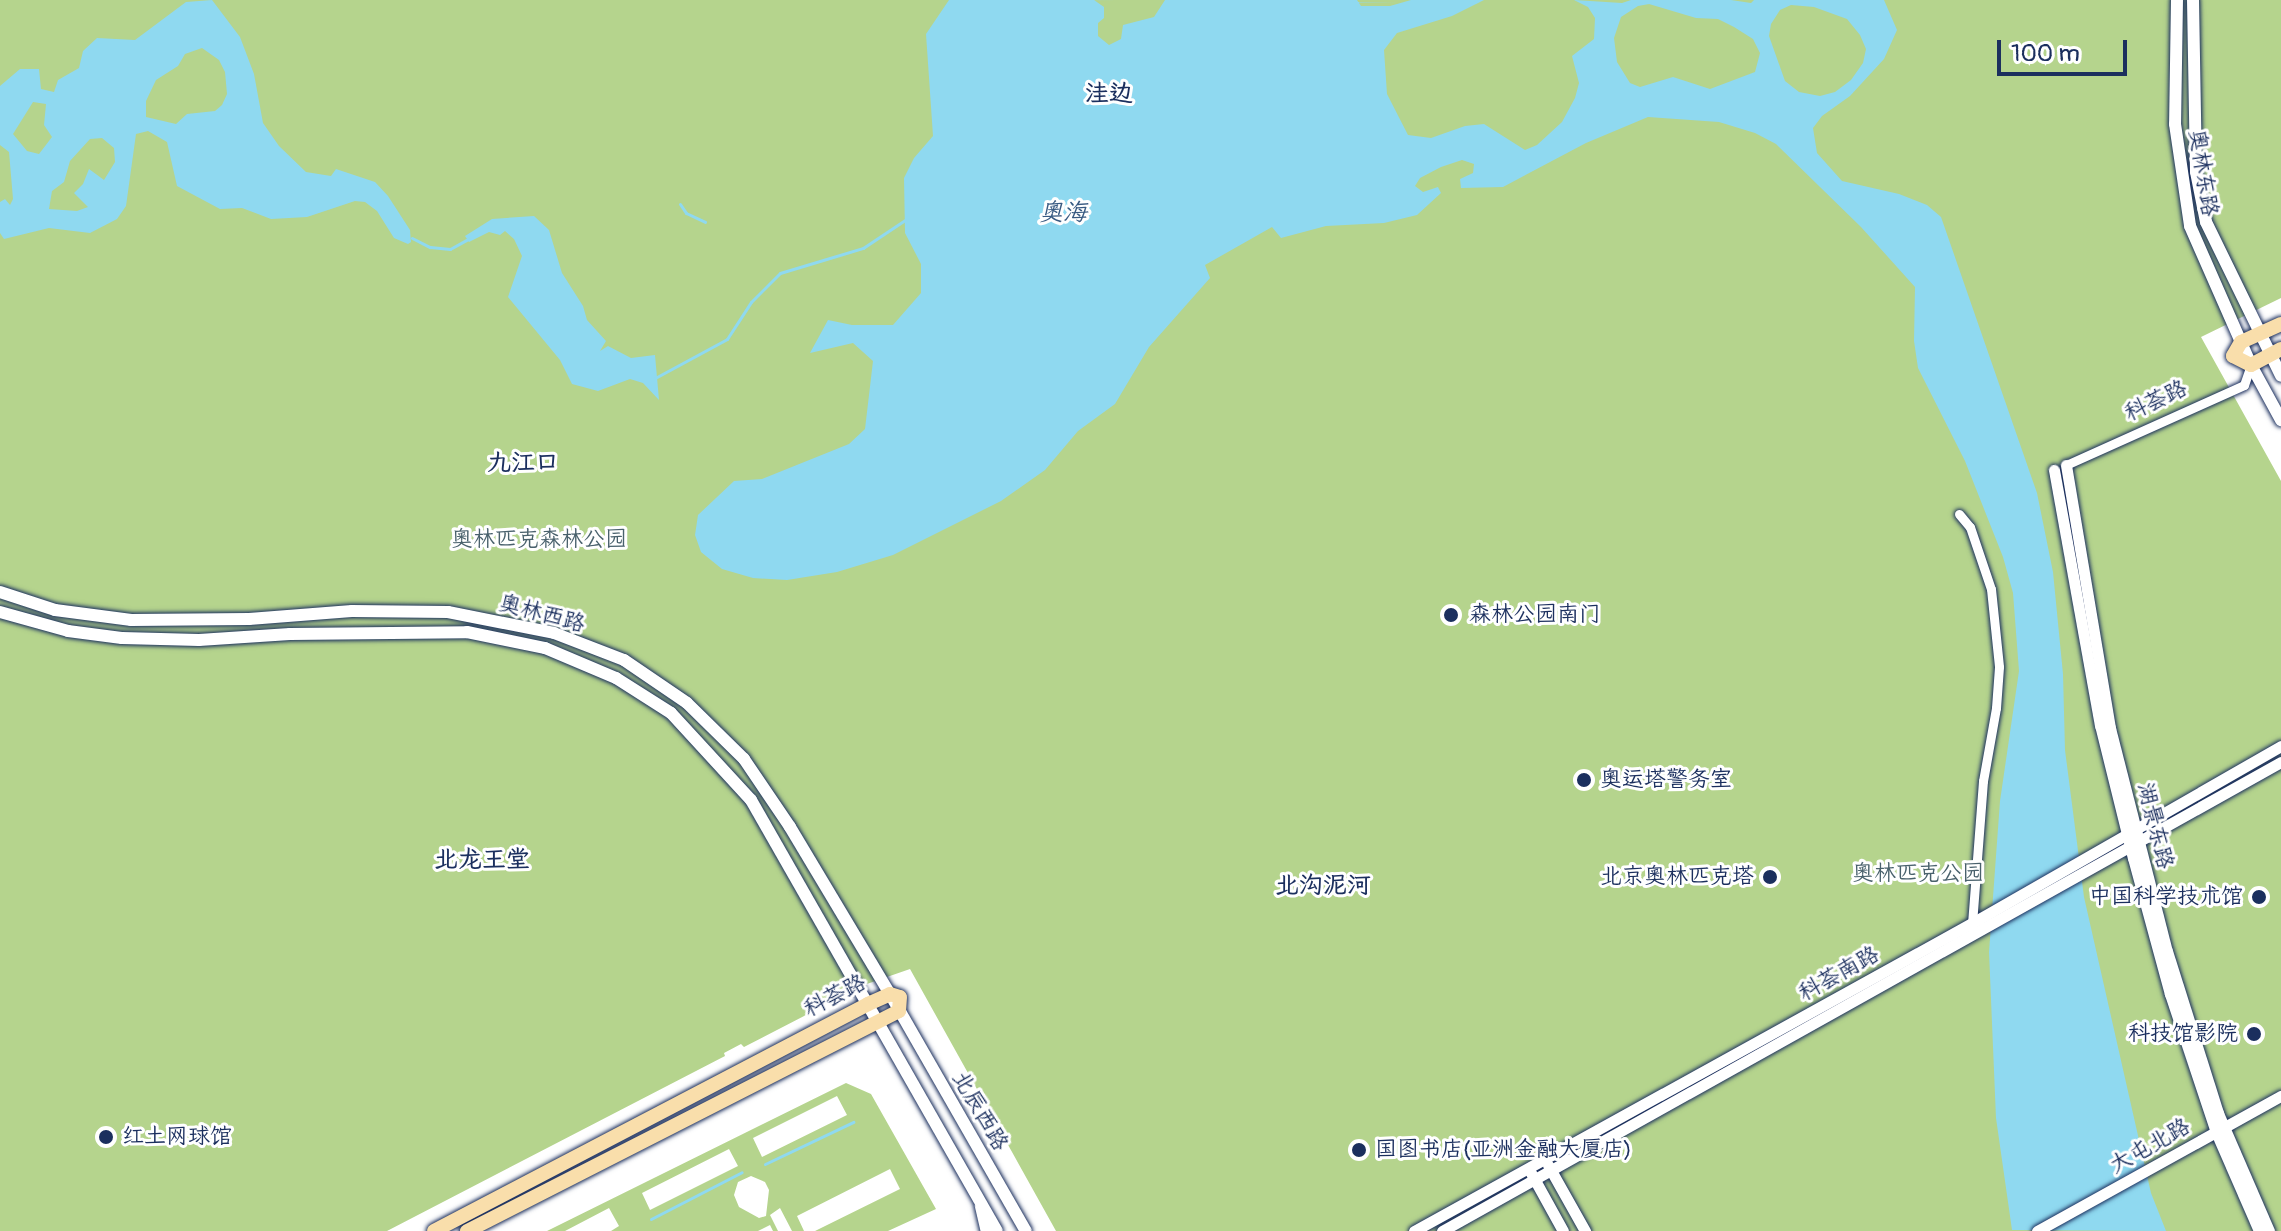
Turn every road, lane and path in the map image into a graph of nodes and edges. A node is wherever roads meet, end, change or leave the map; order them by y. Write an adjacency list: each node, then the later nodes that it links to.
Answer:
1 (2177, 0): 5 (main road, 奥林东路)
2 (2193, 0): 4 (main road, 奥林东路)
3 (2281, 324): 4 (main road)
4 (2258, 334): 5 (main road); 6 (main road, 奥林东路)
5 (2241, 342): 7 (main road)
6 (2275, 352): 7 (main road, 科荟路); 8 (main road, 奥林东路)
7 (2251, 365): 9 (main road); 10 (street, 科荟路)
8 (2281, 376)
9 (2281, 420)
10 (2066, 465): 12 (street, 湖景东路)
11 (2054, 470): 12 (street, 湖景东路)
12 (2066, 504): 18 (street, 湖景东路)
13 (1959, 514): 20 (street)
14 (0, 592): 21 (main road, 奥林西路)
15 (0, 612): 22 (main road, 奥林西路)
16 (2281, 746): 18 (street, 科荟南路)
17 (2281, 762): 18 (street, 科荟南路)
18 (2132, 837): 19 (street, 科荟南路); 26 (street, 湖景东路)
19 (1989, 919): 20 (street, 科荟南路); 27 (street, 科荟南路)
20 (1972, 923): 27 (street, 科荟南路)
21 (890, 994): 22 (main road, 科荟路); 23 (main road, 科荟路)
22 (868, 1004): 24 (main road, 奥林西路); 30 (main road, 科荟路)
23 (899, 1011): 24 (main road, 科荟路); 34 (main road, 北辰西路)
24 (878, 1021): 29 (main road, 北辰西路); 31 (main road, 科荟路)
25 (2281, 1096): 26 (street, 大屯北路)
26 (2220, 1130): 39 (street, 大屯北路); 40 (street, 湖景东路); 41 (street, 湖景东路)
27 (1548, 1165): 28 (street, 科荟南路); 38 (street)
28 (1532, 1174): 35 (street, 科荟南路); 36 (street, 科荟南路); 37 (street)
29 (979, 1198): 32 (street); 33 (main road, 北辰西路)
30 (434, 1231)
31 (467, 1231)
32 (986, 1231)
33 (997, 1231)
34 (1026, 1231)
35 (1414, 1231)
36 (1442, 1231)
37 (1563, 1231)
38 (1585, 1231)
39 (2037, 1231)
40 (2259, 1231)
41 (2269, 1231)

